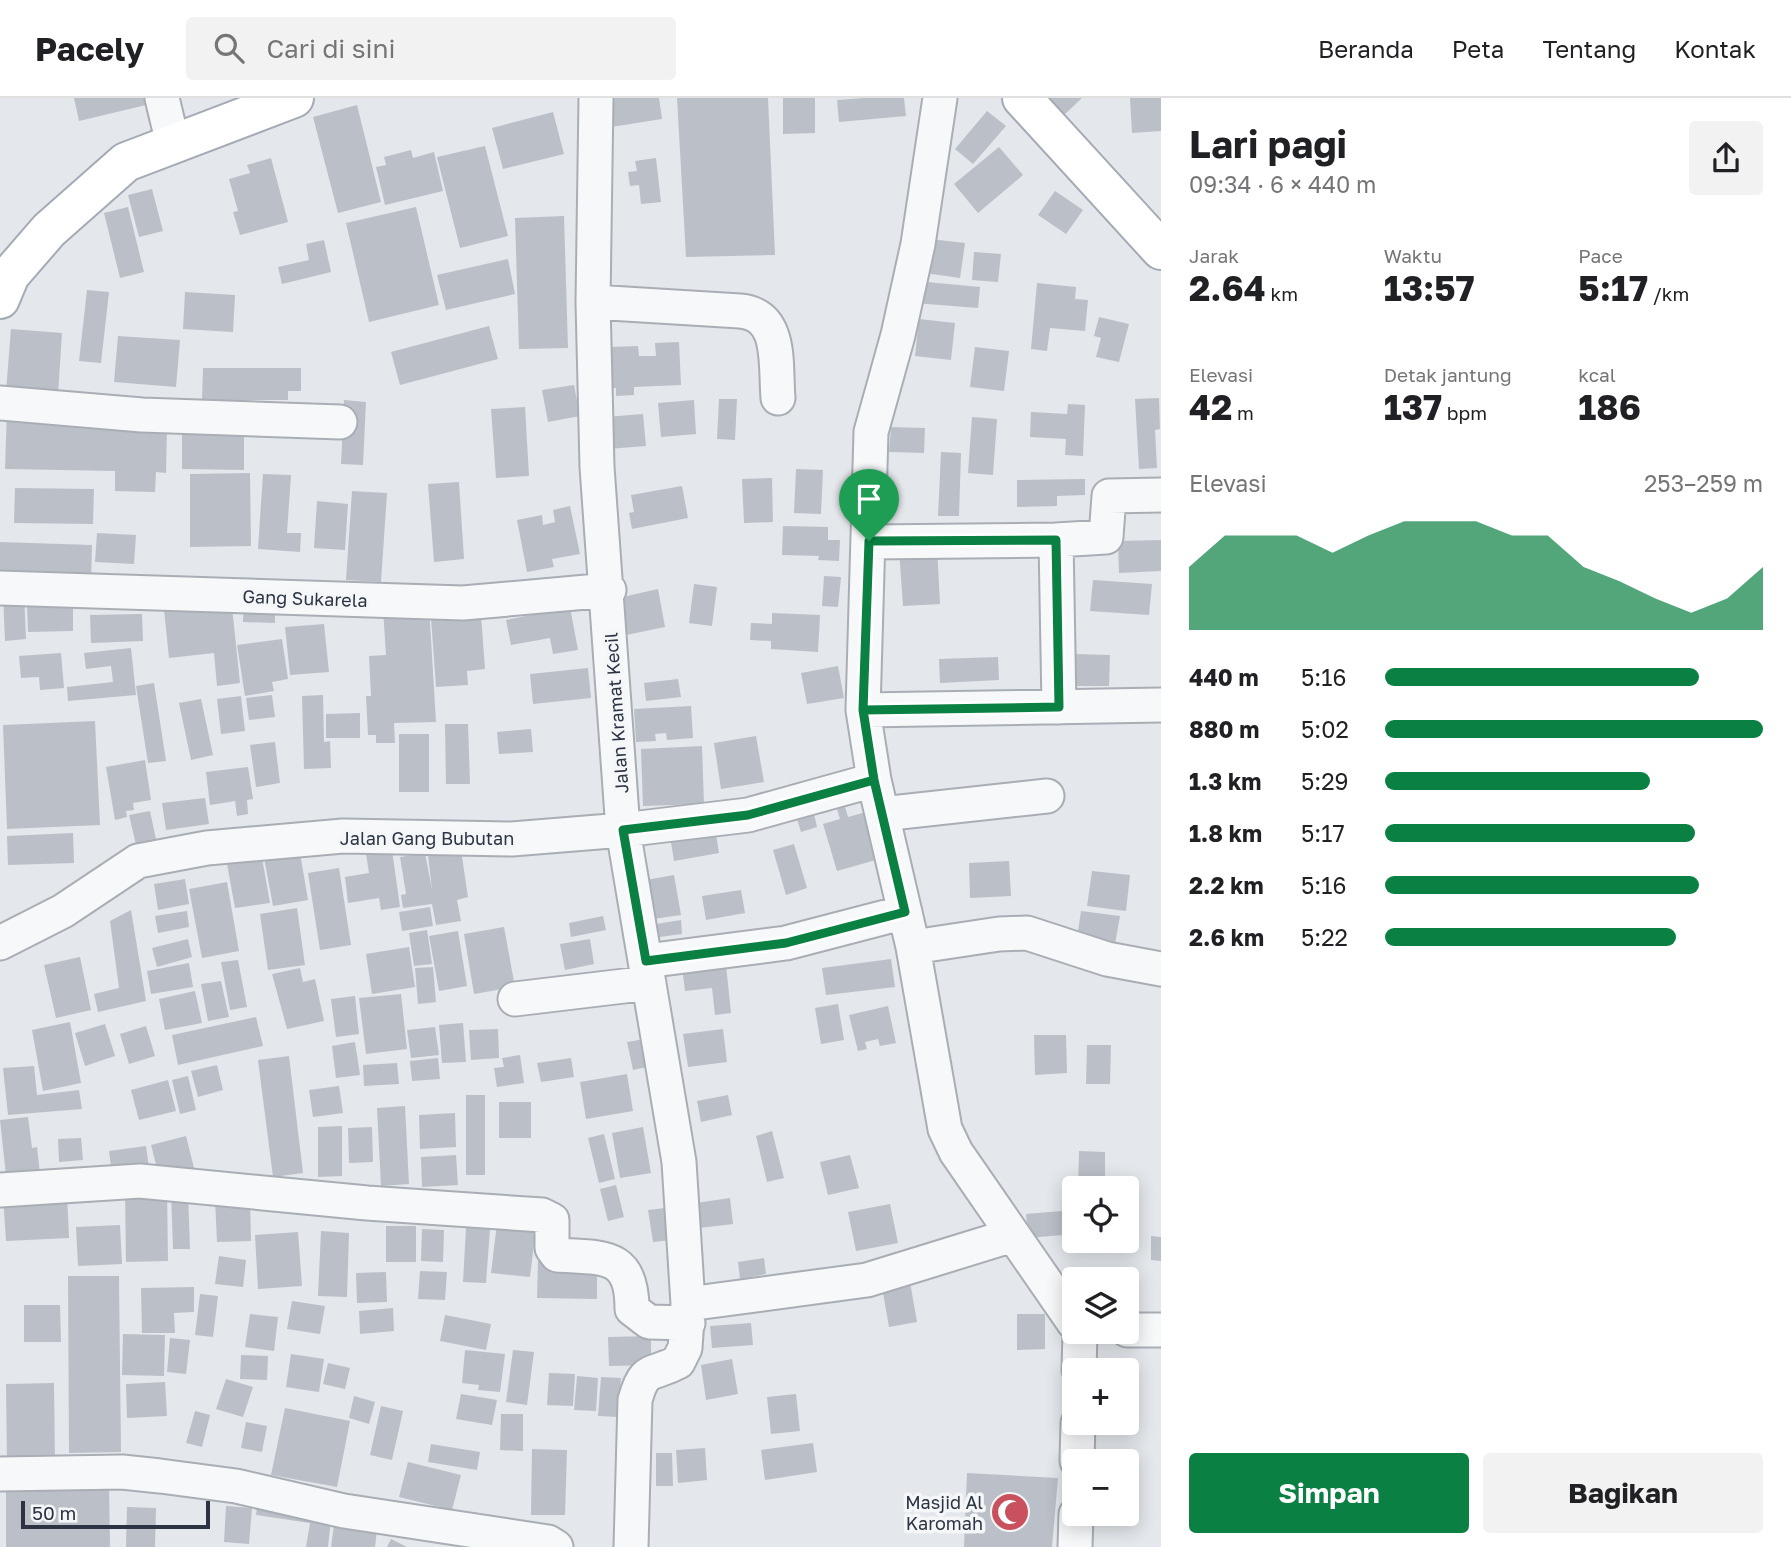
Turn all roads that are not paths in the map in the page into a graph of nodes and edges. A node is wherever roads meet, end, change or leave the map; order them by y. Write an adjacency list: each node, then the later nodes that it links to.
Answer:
1 (162, 98): 6 (street)
2 (293, 98): 6 (main road)
3 (596, 98): 9 (street, Jalan Kramat Kecil)
4 (940, 98): 15 (street)
5 (1022, 98): 7 (main road)
6 (173, 144): 8 (main road)
7 (1161, 250)
8 (3, 281)
9 (593, 302): 10 (street); 17 (street, Jalan Kramat Kecil)
10 (778, 398)
11 (0, 403): 12 (street)
12 (340, 422)
13 (1161, 495): 14 (street)
14 (1056, 540): 15 (street); 19 (street)
15 (869, 541): 20 (street)
16 (0, 588): 17 (street, Gang Sukarela)
17 (609, 590): 24 (street, Jalan Kramat Kecil)
18 (1161, 705): 19 (street)
19 (1059, 707): 20 (street)
20 (863, 710): 21 (street)
21 (874, 780): 23 (street); 24 (street, Jalan Gang Bubutan)
22 (1047, 796): 23 (street)
23 (882, 814): 25 (street)
24 (623, 830): 26 (street, Jalan Gang Bubutan); 29 (street, Jalan Kramat Kecil)
25 (905, 912): 27 (street); 29 (street)
26 (0, 943)
27 (913, 947): 28 (street); 32 (street)
28 (1161, 969)
29 (648, 972): 30 (street); 34 (street, Jalan Kramat Kecil)
30 (515, 999)
31 (0, 1190): 34 (street)
32 (1013, 1235): 33 (street); 34 (street)
33 (1062, 1306)
34 (688, 1314): 40 (street, Jalan Kramat Kecil)
35 (1139, 1330): 36 (street)
36 (1161, 1330)
37 (0, 1474): 39 (street)
38 (1076, 1526): 41 (street)
39 (556, 1547)
40 (631, 1547)
41 (1075, 1547)

